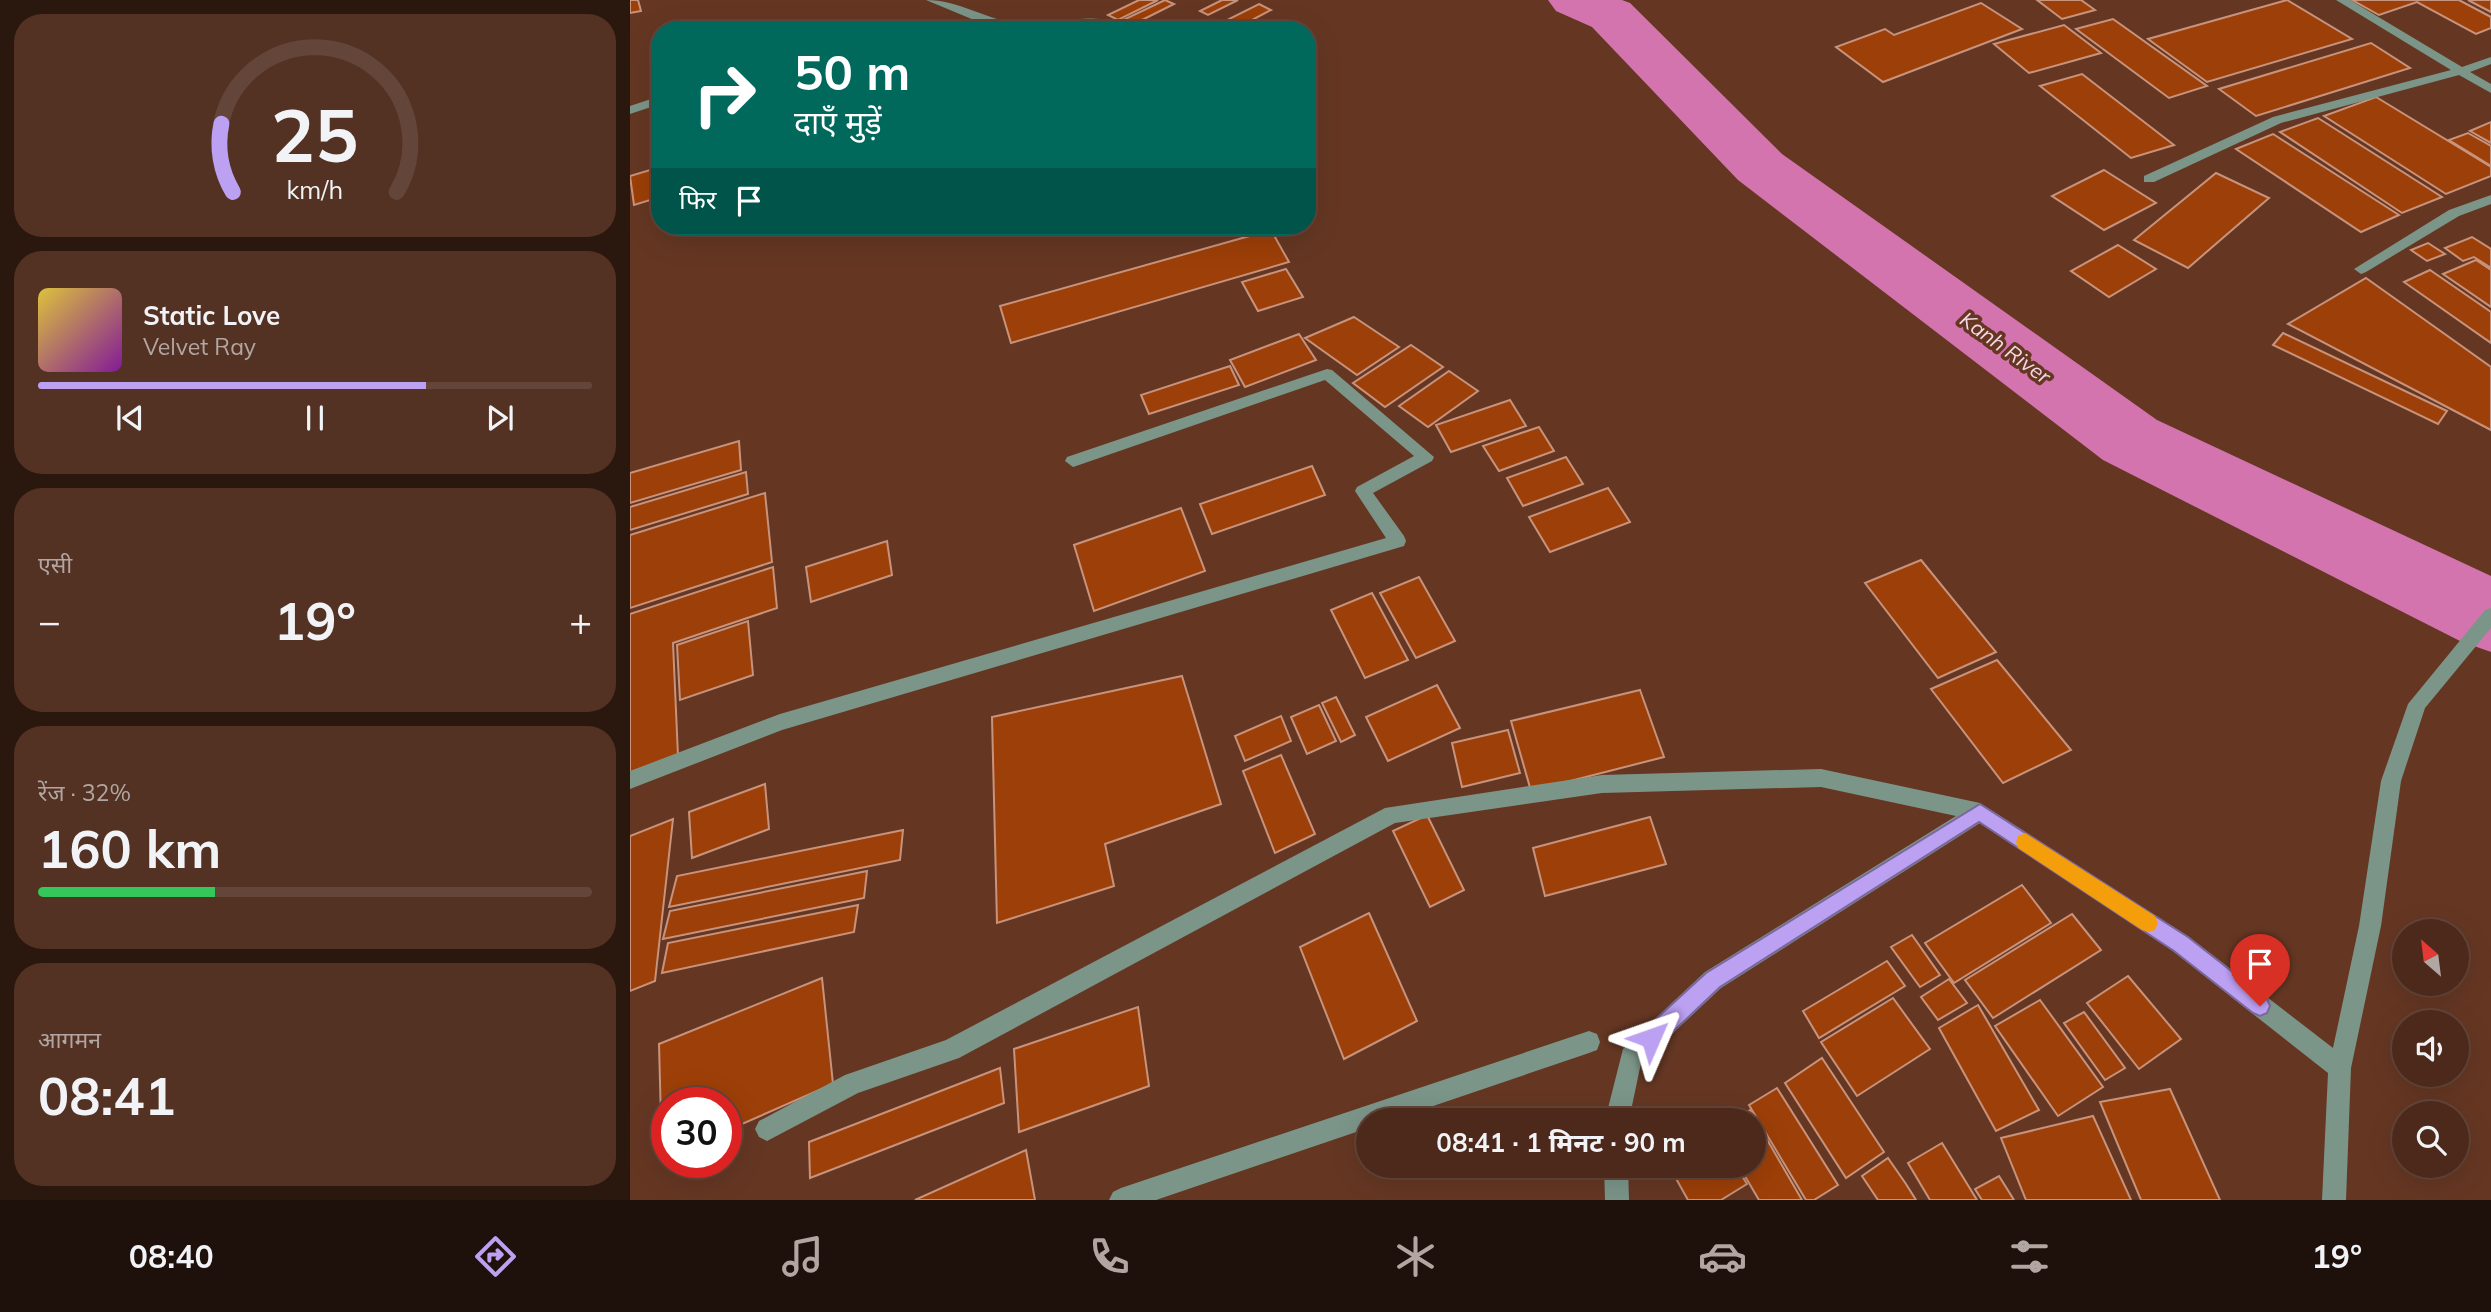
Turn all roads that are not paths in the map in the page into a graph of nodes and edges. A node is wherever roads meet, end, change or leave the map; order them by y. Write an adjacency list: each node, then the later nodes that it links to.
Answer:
1 (932, 0): 3 (street)
2 (2342, 0): 5 (street)
3 (996, 21)
4 (2491, 60): 5 (street)
5 (2461, 71): 6 (street); 9 (street)
6 (2491, 89)
7 (651, 103): 8 (street)
8 (630, 110)
9 (2149, 179)
10 (2491, 199): 11 (street)
11 (2361, 269)
12 (1073, 461): 14 (street)
13 (2491, 615): 17 (street)
14 (630, 780)
15 (1980, 812): 17 (street); 18 (street); 19 (street)
16 (1589, 1042): 21 (street)
17 (2340, 1068): 23 (street)
18 (1620, 1108)
19 (766, 1129)
20 (1616, 1178): 22 (street)
21 (1121, 1200)
22 (1617, 1200)
23 (2334, 1200)

